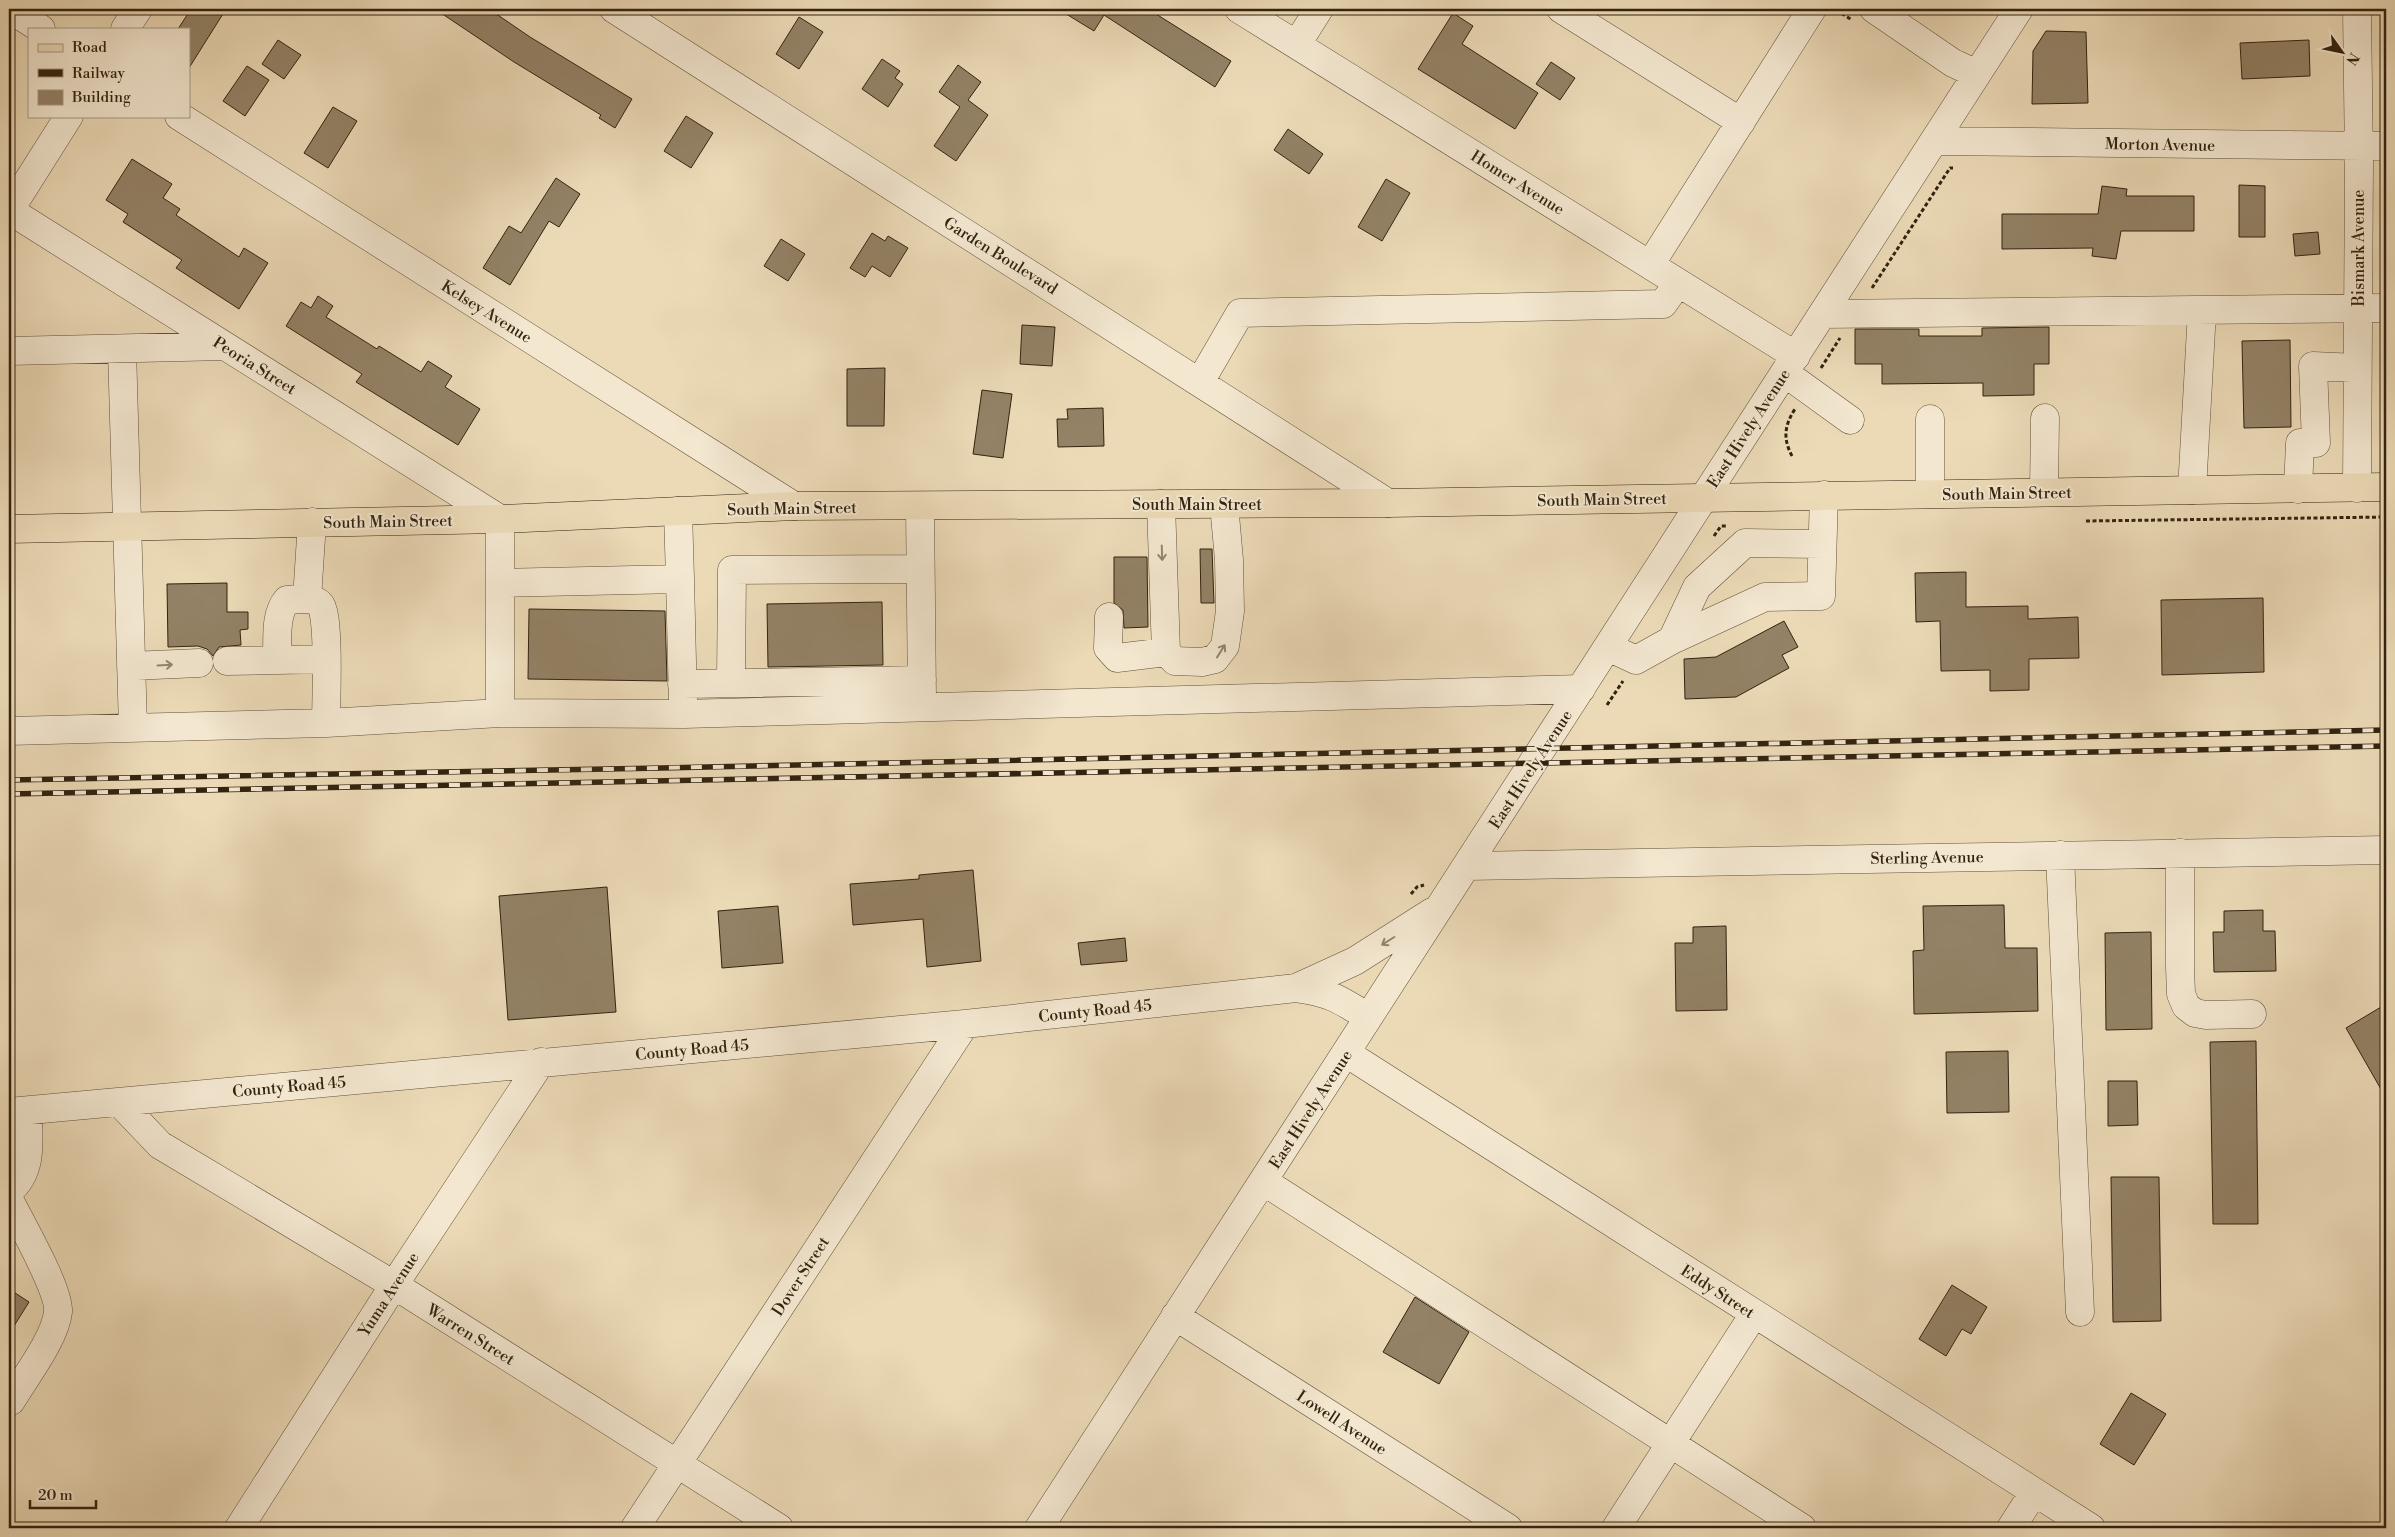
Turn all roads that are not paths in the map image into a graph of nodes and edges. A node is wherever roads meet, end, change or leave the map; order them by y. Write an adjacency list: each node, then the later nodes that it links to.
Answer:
1 (10, 9): 11 (street)
2 (138, 9): 12 (street)
3 (614, 9): 33 (street, Garden Boulevard)
4 (1239, 9): 13 (street, Homer Avenue)
5 (1319, 9): 13 (street)
6 (1561, 9): 17 (street)
7 (1812, 9): 17 (street)
8 (1874, 9): 14 (street)
9 (2019, 9): 14 (street, East Hively Avenue)
10 (2357, 9): 20 (street, Bismark Avenue)
11 (39, 28)
12 (126, 28)
13 (1297, 44): 22 (street, Homer Avenue)
14 (1977, 74): 18 (street, East Hively Avenue)
15 (68, 118): 21 (street)
16 (182, 118): 48 (street, Kelsey Avenue)
17 (1741, 122): 22 (street)
18 (1934, 141): 20 (street, Morton Avenue); 27 (street, East Hively Avenue)
19 (2386, 146): 20 (street, Morton Avenue)
20 (2359, 147): 24 (street, Bismark Avenue)
21 (9, 211): 28 (street, Peoria Street)
22 (1650, 265): 23 (street, Homer Avenue)
23 (1678, 283): 31 (street, Homer Avenue); 33 (street)
24 (2358, 308): 25 (street); 26 (street); 32 (street, Bismark Avenue)
25 (2386, 308)
26 (2202, 311): 27 (street); 40 (street)
27 (1823, 314): 31 (street, East Hively Avenue)
28 (224, 346): 29 (street); 51 (street, Peoria Street)
29 (122, 348): 30 (street); 53 (street)
30 (9, 351)
31 (1790, 365): 35 (street, Homer Avenue); 44 (street, East Hively Avenue)
32 (2357, 368): 38 (street, Bismark Avenue); 39 (street)
33 (1200, 382): 45 (street, Garden Boulevard)
34 (2045, 418): 41 (street)
35 (1850, 420)
36 (1930, 420): 42 (street)
37 (2386, 487): 38 (main road, South Main Street)
38 (2356, 488): 39 (main road, South Main Street)
39 (2298, 489): 40 (main road, South Main Street)
40 (2192, 490): 41 (main road, South Main Street)
41 (2044, 492): 42 (main road, South Main Street)
42 (1930, 494): 43 (main road, South Main Street)
43 (1824, 495): 44 (main road, South Main Street); 55 (street)
44 (1703, 497): 45 (main road, South Main Street); 62 (street, East Hively Avenue)
45 (1388, 503): 47 (main road, South Main Street)
46 (1160, 504): 47 (main road, South Main Street); 49 (main road, South Main Street); 63 (street, one-way to 63)
47 (1224, 504): 63 (street, one-way to 47)
48 (794, 506): 49 (main road, South Main Street); 50 (main road, South Main Street)
49 (920, 506): 56 (street)
50 (678, 511): 51 (main road, South Main Street); 57 (street)
51 (500, 519): 52 (main road, South Main Street); 58 (street)
52 (312, 522): 53 (main road, South Main Street); 59 (street)
53 (129, 528): 54 (main road, South Main Street); 68 (street)
54 (9, 530)
55 (1822, 544): 61 (street); 61 (street)
56 (920, 568): 69 (street); 70 (street)
57 (680, 579): 58 (street); 71 (street)
58 (500, 583): 74 (street)
59 (307, 599): 64 (street); 65 (street)
60 (1109, 617): 63 (street)
61 (1672, 640): 62 (street)
62 (1608, 646): 72 (street, East Hively Avenue)
63 (1166, 652)
64 (326, 659): 65 (street); 76 (street)
65 (277, 660): 66 (street)
66 (226, 661)
67 (199, 664): 68 (street, one-way to 67)
68 (131, 666): 77 (street)
69 (922, 680): 70 (street); 73 (street)
70 (731, 683): 71 (street)
71 (682, 684): 75 (street)
72 (1581, 689): 73 (street); 82 (street, East Hively Avenue)
73 (923, 707): 75 (street)
74 (500, 713): 75 (street); 76 (street)
75 (684, 714)
76 (326, 723): 77 (street)
77 (133, 728): 78 (street)
78 (9, 731)
79 (2386, 850): 80 (street, Sterling Avenue)
80 (2180, 853): 81 (street, Sterling Avenue); 85 (street)
81 (2060, 855): 82 (street, Sterling Avenue); 96 (street)
82 (1467, 866): 83 (street, East Hively Avenue)
83 (1442, 904): 84 (street, one-way to 84); 86 (street, East Hively Avenue)
84 (1296, 988): 86 (street, County Road 45); 87 (street, County Road 45)
85 (2252, 1014)
86 (1368, 1017): 88 (street, East Hively Avenue)
87 (965, 1024): 89 (street, County Road 45); 101 (street, Dover Street)
88 (1346, 1053): 92 (street, East Hively Avenue); 97 (street, Eddy Street)
89 (540, 1062): 90 (street, County Road 45); 95 (street, Yuma Avenue)
90 (119, 1102): 91 (street, County Road 45); 95 (street, Warren Street)
91 (18, 1111): 93 (street)
92 (1263, 1181): 98 (street, East Hively Avenue); 100 (street)
93 (9, 1191)
94 (9, 1199): 99 (street)
95 (394, 1285): 101 (street, Warren Street); 103 (street, Yuma Avenue)
96 (2080, 1312)
97 (1754, 1314): 100 (street); 102 (street, Eddy Street)
98 (1175, 1316): 106 (street, East Hively Avenue); 107 (street, Lowell Avenue)
99 (11, 1401)
100 (1670, 1444): 108 (street); 109 (street)
101 (677, 1464): 104 (street, Dover Street); 105 (street, Warren Street)
102 (2034, 1492): 110 (street); 111 (street, Eddy Street)
103 (239, 1528)
104 (635, 1528)
105 (779, 1528)
106 (1039, 1528)
107 (1508, 1528)
108 (1616, 1528)
109 (1802, 1528)
110 (2010, 1528)
111 (2090, 1528)

